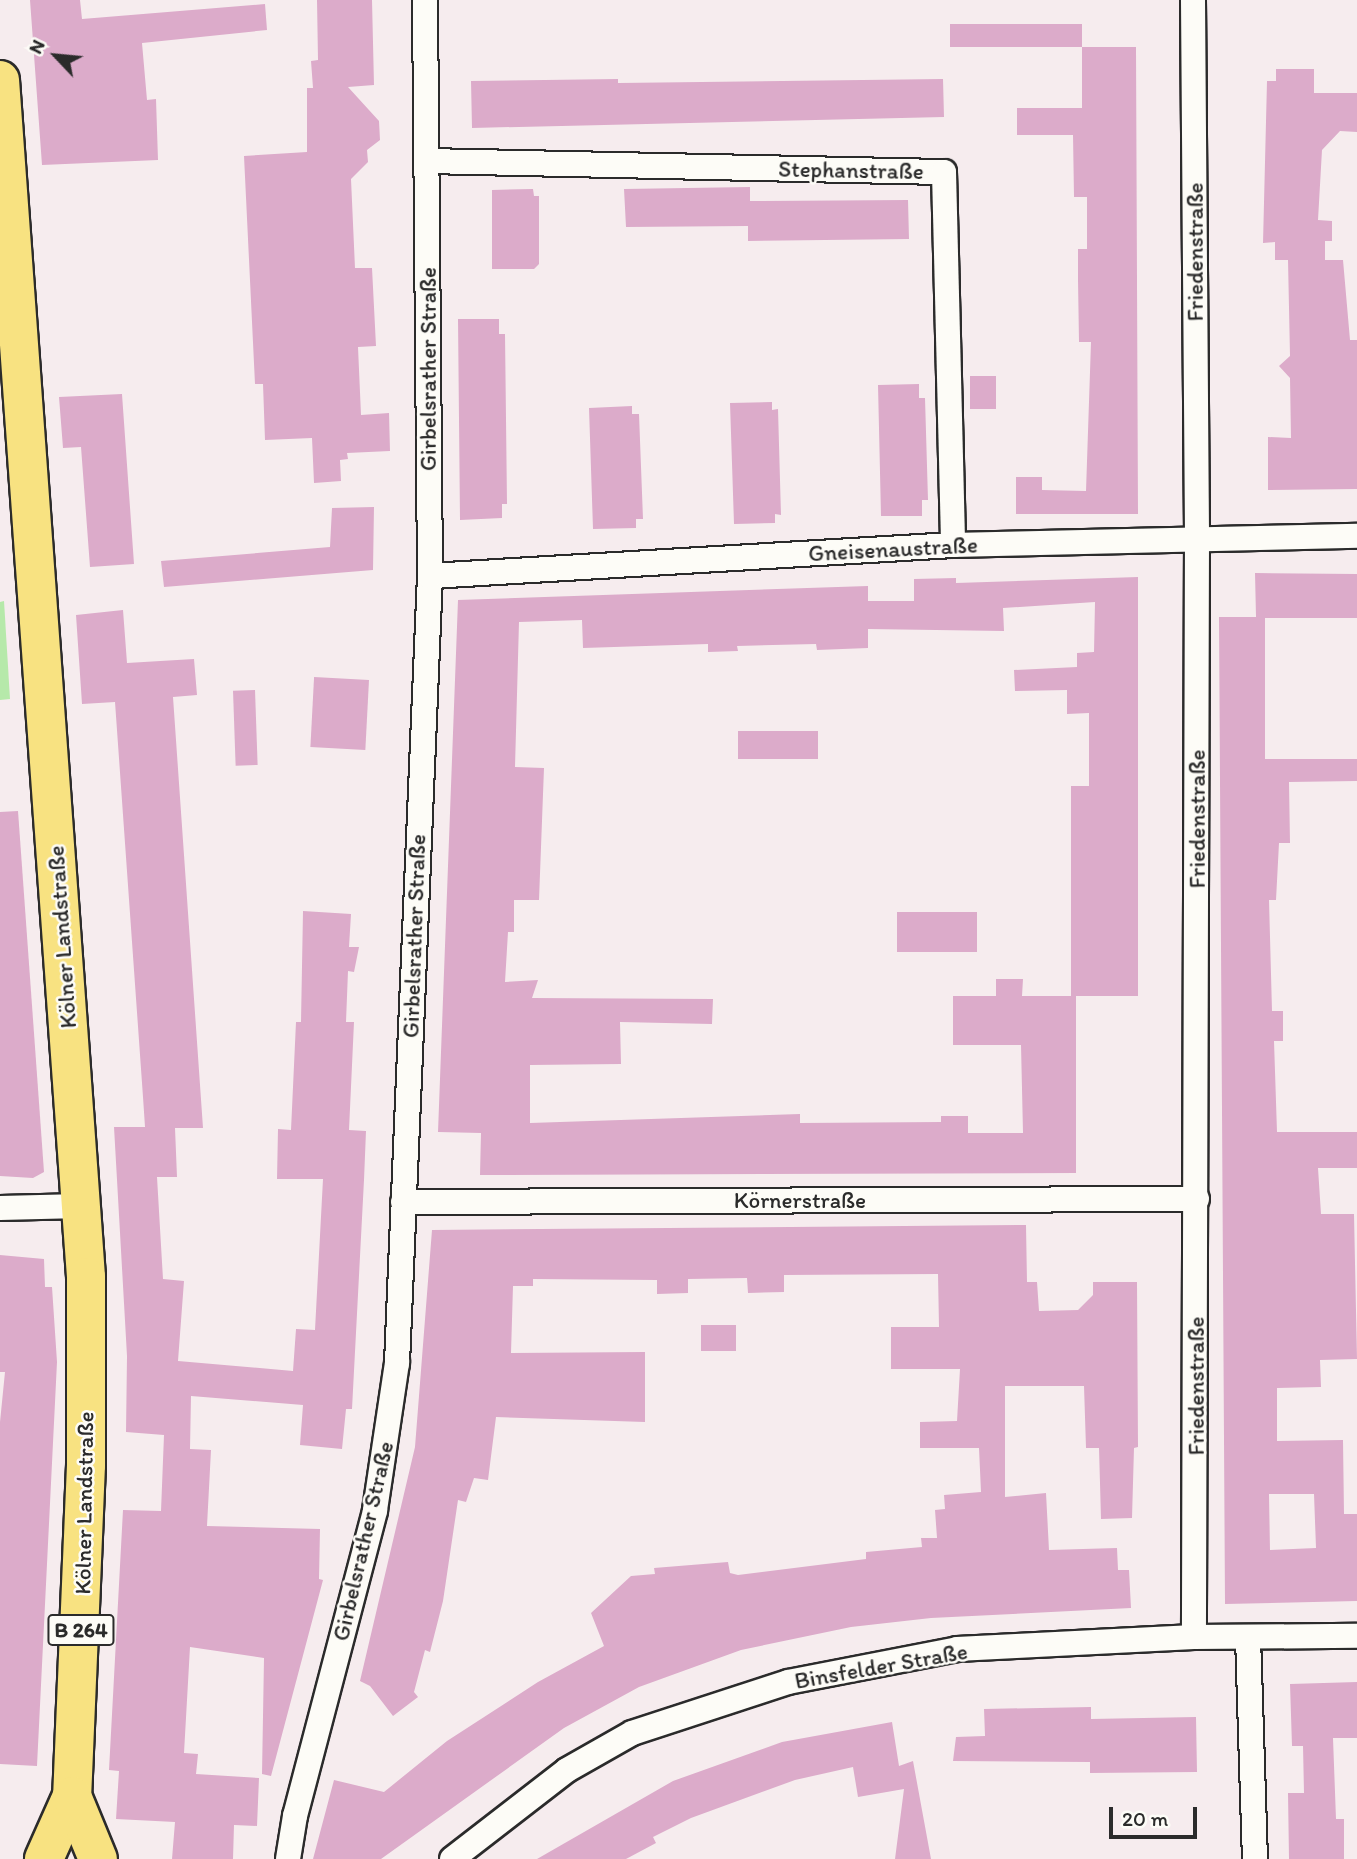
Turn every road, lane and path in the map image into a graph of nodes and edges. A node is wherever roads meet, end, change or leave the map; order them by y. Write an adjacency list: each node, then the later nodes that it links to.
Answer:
1 (425, 0): 4 (street, Girbelsrather Straße)
2 (1193, 0): 6 (street, Friedenstraße)
3 (0, 79): 11 (main road, Kölner Landstraße / B 264)
4 (426, 161): 7 (street, Stephanstraße); 8 (street, Girbelsrather Straße)
5 (1357, 536): 6 (street, Gneisenaustraße)
6 (1197, 538): 7 (street, Gneisenaustraße); 9 (street, Friedenstraße)
7 (953, 545): 8 (street, Gneisenaustraße)
8 (430, 576): 10 (street, Girbelsrather Straße)
9 (1197, 1199): 10 (street, Körnerstraße); 14 (street, Friedenstraße)
10 (403, 1202): 19 (street, Girbelsrather Straße)
11 (81, 1206): 12 (street); 16 (main road, Kölner Landstraße / B 264)
12 (0, 1208)
13 (1357, 1636): 15 (street, Binsfelder Straße)
14 (1194, 1637): 15 (street, Binsfelder Straße); 20 (street, Binsfelder Straße)
15 (1248, 1637): 21 (street)
16 (72, 1796): 17 (main road, Kölner Landstraße / B 264); 18 (main road, Kölner Landstraße / B 264)
17 (44, 1859)
18 (98, 1859)
19 (288, 1859)
20 (453, 1859)
21 (1255, 1859)

